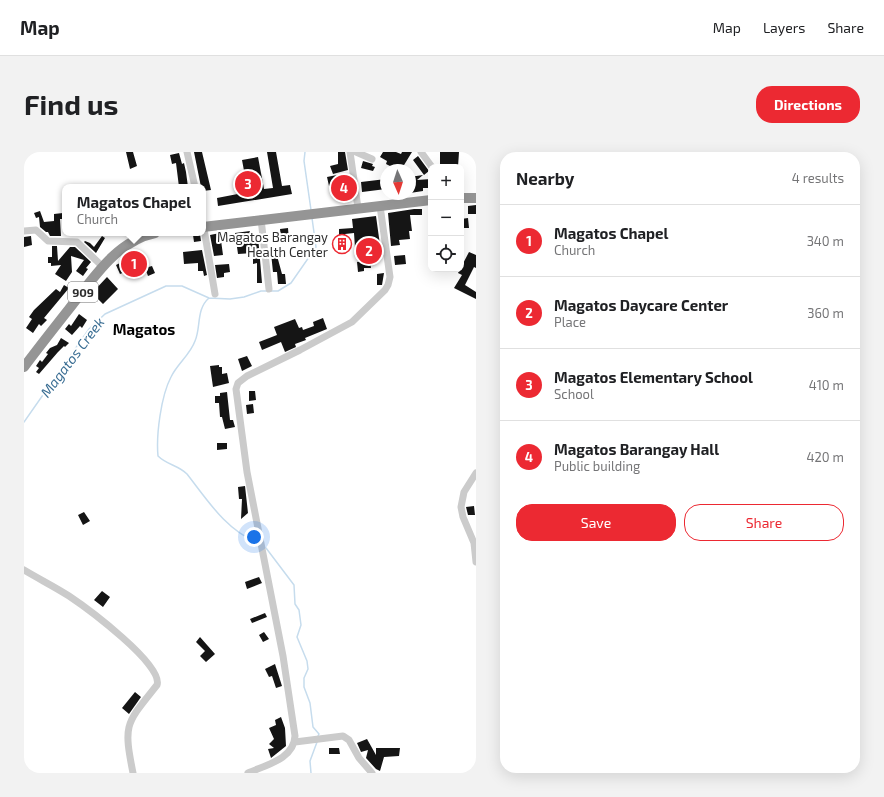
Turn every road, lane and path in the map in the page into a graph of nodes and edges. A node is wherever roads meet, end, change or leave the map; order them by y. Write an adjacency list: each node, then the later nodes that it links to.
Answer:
1 (187, 152): 7 (street)
2 (350, 152): 12 (street)
3 (356, 152): 5 (street)
4 (421, 152): 6 (street)
5 (372, 159)
6 (430, 164)
7 (194, 184)
8 (464, 198): 9 (highway)
9 (476, 198)
10 (428, 200): 11 (highway)
11 (380, 206): 12 (highway); 25 (street)
12 (358, 208): 13 (highway)
13 (261, 219): 14 (highway); 19 (street)
14 (206, 226)
15 (24, 231): 18 (street)
16 (144, 236): 18 (highway, 909)
17 (205, 236): 20 (street)
18 (102, 266): 21 (highway, 909)
19 (269, 289)
20 (215, 294)
21 (24, 366)
22 (476, 473): 23 (street)
23 (476, 562)
24 (24, 570): 26 (street)
25 (295, 742): 27 (street); 28 (street)
26 (133, 773)
27 (248, 773)
28 (372, 773)

